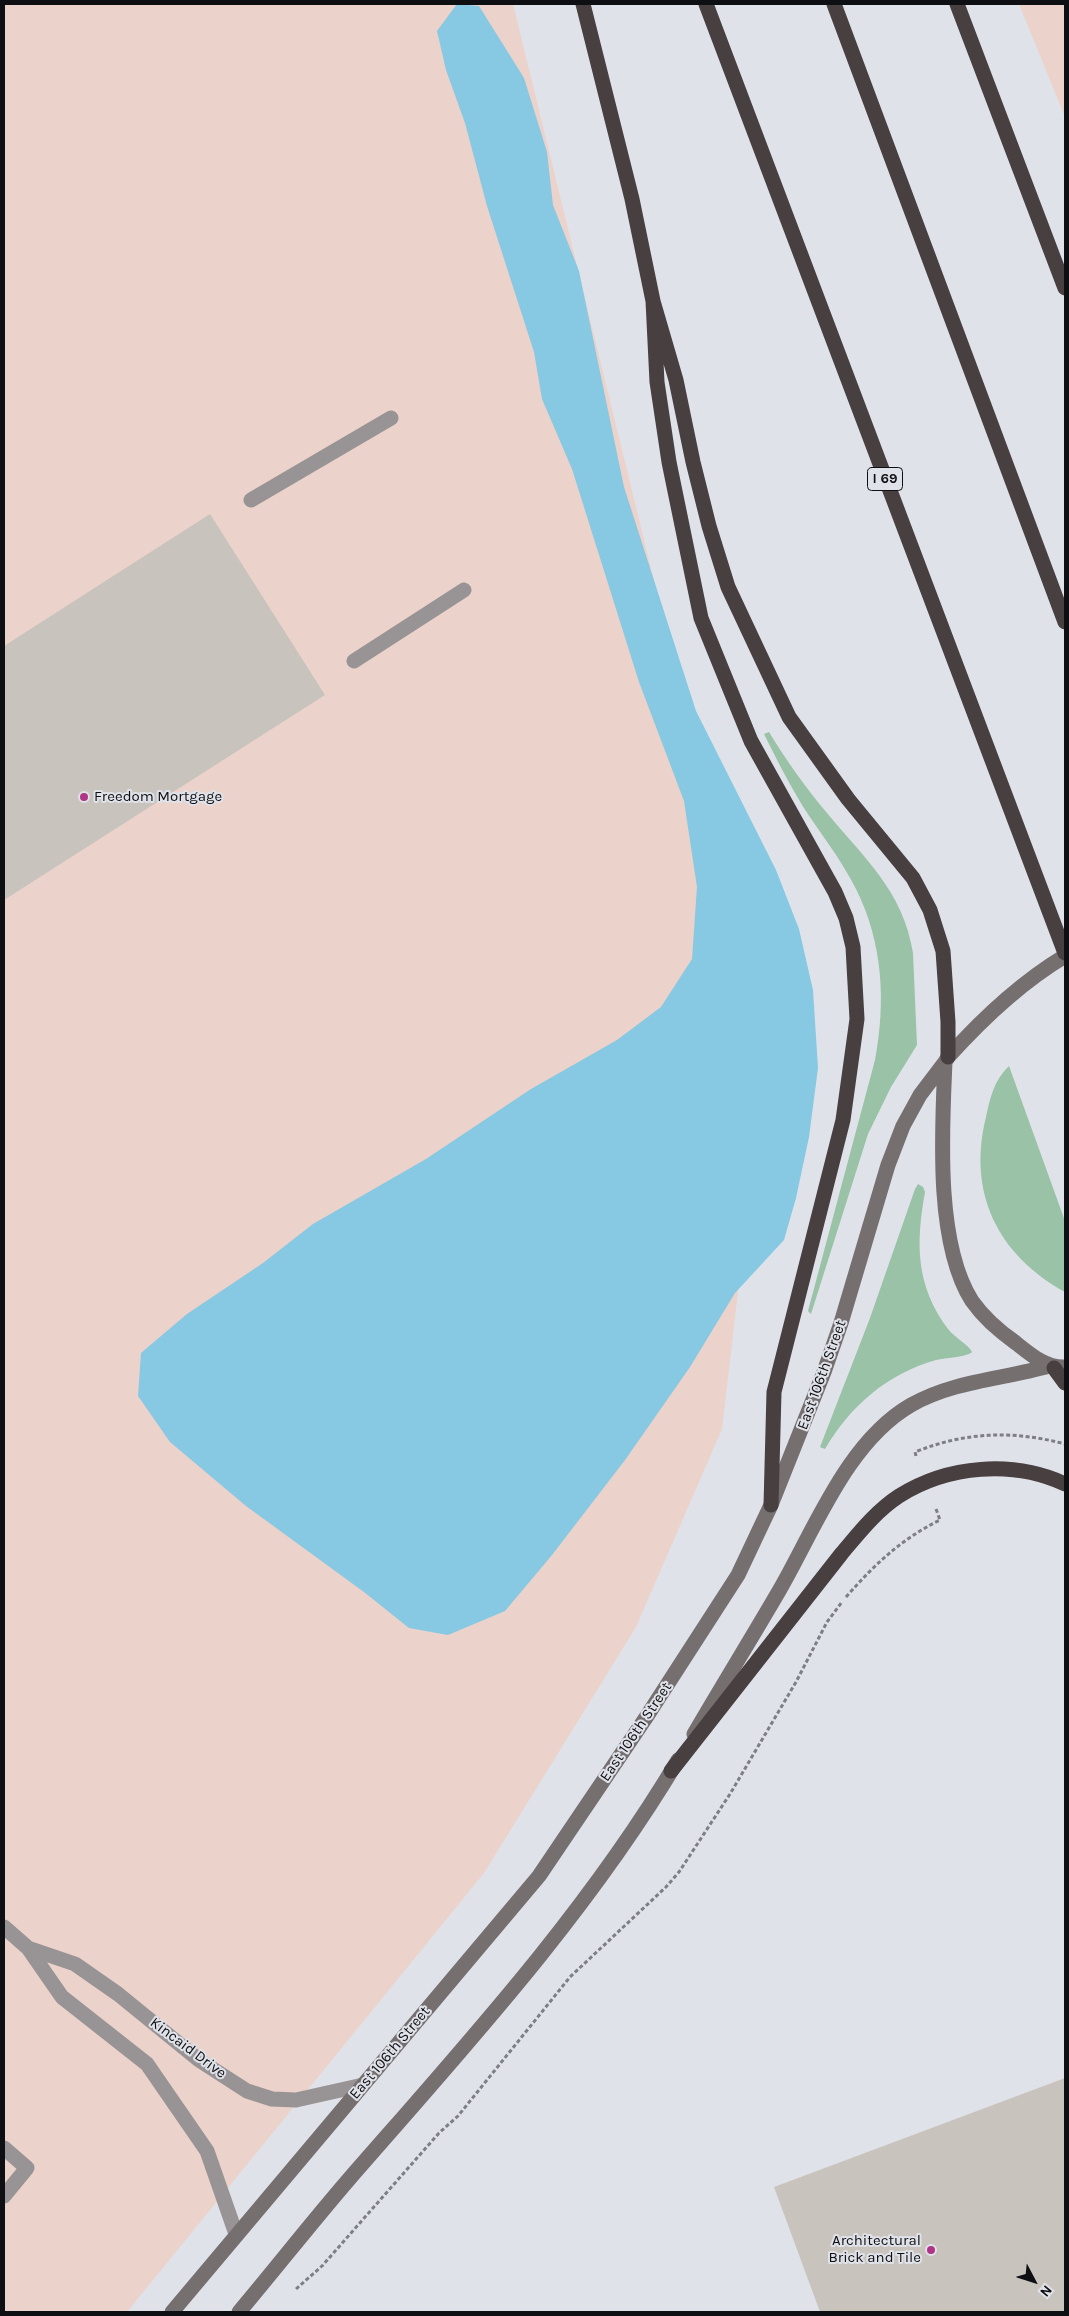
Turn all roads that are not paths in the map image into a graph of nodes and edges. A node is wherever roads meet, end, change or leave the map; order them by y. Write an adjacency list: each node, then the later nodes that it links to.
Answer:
1 (583, 4): 6 (highway)
2 (706, 4): 12 (highway, I 69)
3 (834, 4): 10 (highway)
4 (957, 4): 5 (highway)
5 (1065, 288)
6 (653, 301): 13 (highway); 17 (highway)
7 (391, 418): 8 (street)
8 (250, 500)
9 (464, 590): 11 (street)
10 (1065, 622)
11 (354, 661)
12 (1065, 955): 13 (main road, East 106th Street)
13 (946, 1059): 14 (main road); 17 (main road, East 106th Street)
14 (1056, 1367): 15 (highway); 18 (main road)
15 (1065, 1383)
16 (1065, 1484): 18 (highway)
17 (771, 1505): 21 (main road, East 106th Street)
18 (671, 1772): 26 (main road)
19 (4, 1927): 20 (street, Kincaid Drive)
20 (28, 1948): 21 (street, Kincaid Drive); 24 (street, Kincaid Drive)
21 (363, 2085): 24 (main road, East 106th Street)
22 (4, 2148): 23 (street)
23 (4, 2196)
24 (236, 2234): 25 (main road, East 106th Street)
25 (172, 2312)
26 (239, 2312)

